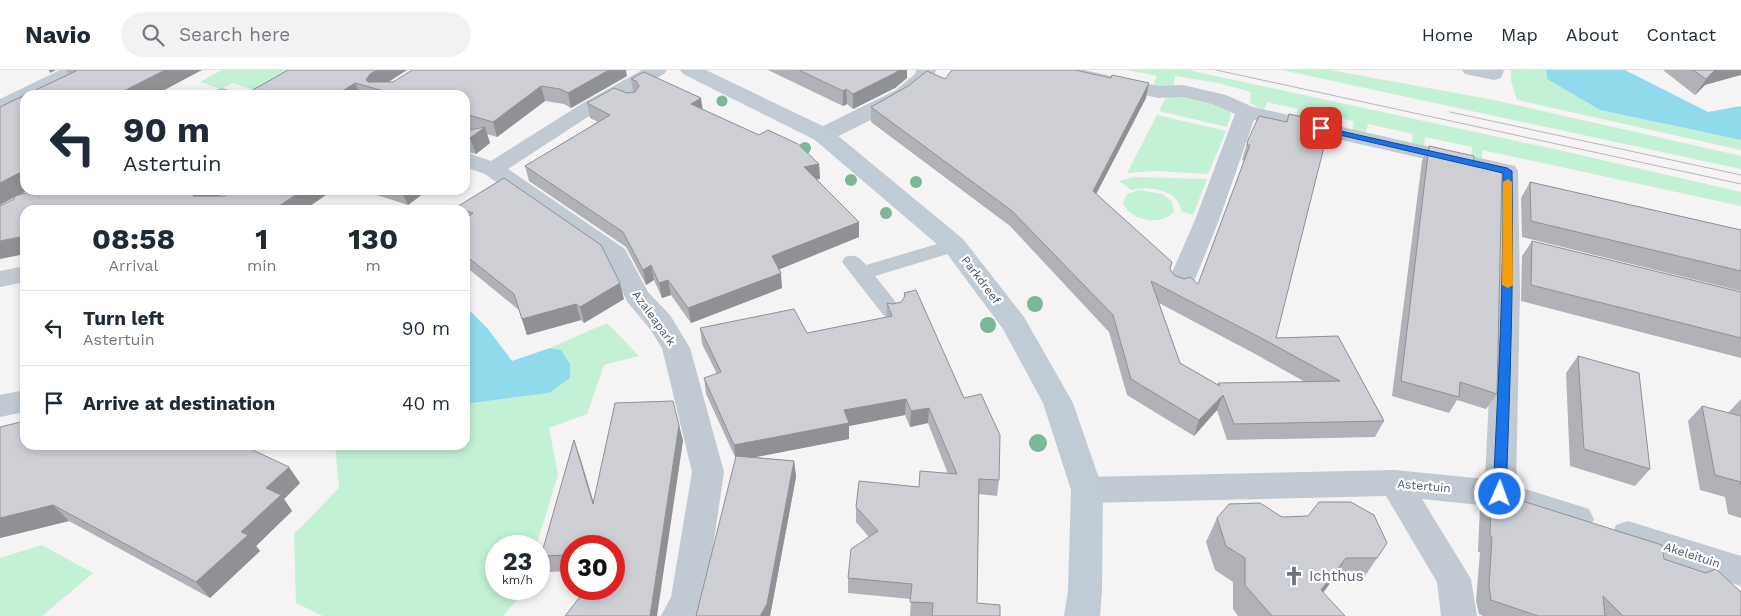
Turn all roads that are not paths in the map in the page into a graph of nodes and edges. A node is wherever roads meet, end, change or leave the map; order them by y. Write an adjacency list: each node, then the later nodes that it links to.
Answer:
1 (76, 70): 9 (street)
2 (657, 70): 15 (street)
3 (690, 70): 13 (street, Parkdreef)
4 (926, 70): 13 (street)
5 (1056, 70): 12 (street)
6 (1472, 70): 7 (street)
7 (1494, 72)
8 (0, 90): 10 (street)
9 (35, 90)
10 (19, 98): 11 (street)
11 (0, 107)
12 (1246, 112): 19 (street); 25 (street)
13 (823, 135): 16 (street, Parkdreef)
14 (470, 161): 15 (street, Azaleapark)
15 (493, 169): 27 (street, Azaleapark)
16 (954, 245): 20 (lane); 24 (street, Parkdreef)
17 (20, 275): 18 (street)
18 (0, 279)
19 (1180, 284)
20 (892, 310)
21 (20, 402): 22 (street)
22 (0, 406)
23 (1395, 484): 24 (street, Astertuin); 25 (street, Astertuin); 29 (street)
24 (1087, 490): 28 (street, Parkdreef)
25 (1500, 494): 26 (street, Akeleituin)
26 (1741, 571)
27 (679, 616)
28 (1082, 616)
29 (1459, 616)

